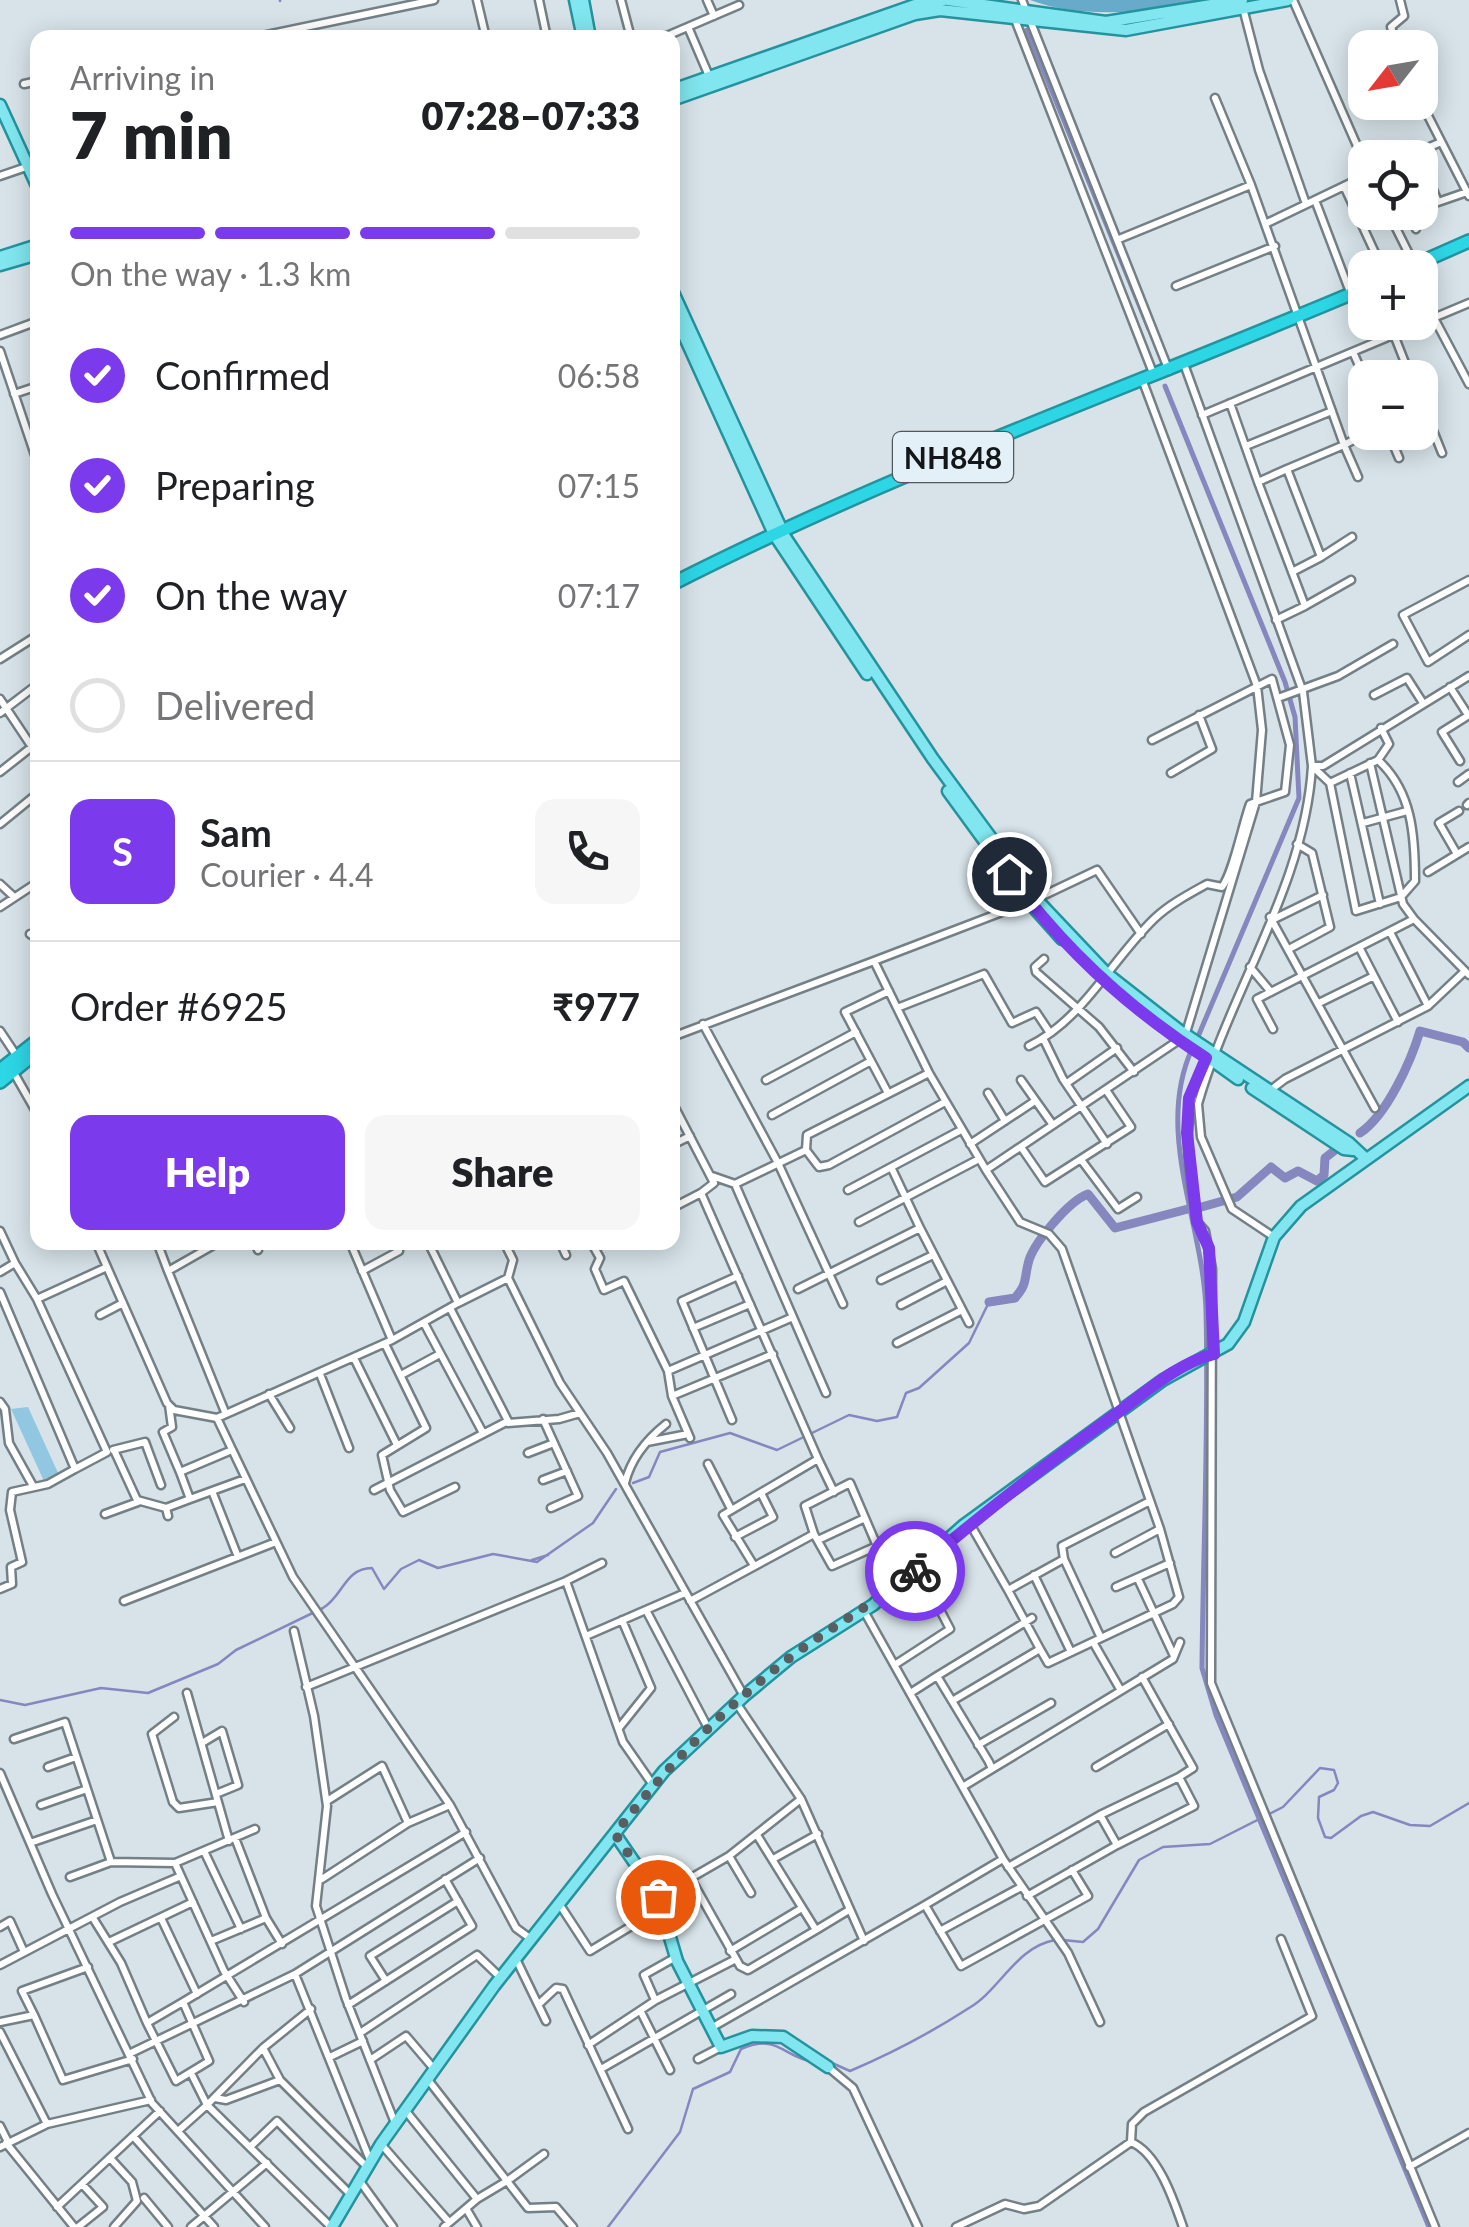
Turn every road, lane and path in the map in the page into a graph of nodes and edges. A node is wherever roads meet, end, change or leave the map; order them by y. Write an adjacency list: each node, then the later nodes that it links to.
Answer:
1 (434, 0): 17 (street)
2 (477, 0): 18 (street)
3 (540, 0): 19 (street)
4 (622, 0): 21 (street)
5 (707, 0): 14 (street)
6 (946, 0): 13 (main road); 24 (main road)
7 (1022, 0): 15 (street)
8 (1291, 0): 11 (main road); 34 (street)
9 (1400, 0): 23 (street)
10 (584, 1): 20 (main road)
11 (1242, 4): 15 (main road); 44 (street)
12 (739, 5): 14 (street)
13 (1009, 10): 15 (main road); 28 (main road); 75 (street)
14 (714, 16): 16 (street)
15 (1029, 18): 47 (street)
16 (688, 27): 22 (street); 24 (street)
17 (296, 30)
18 (484, 30)
19 (546, 30)
20 (586, 30)
21 (629, 30)
22 (680, 30)
23 (1392, 30)
24 (709, 77): 27 (main road)
25 (30, 83): 26 (street)
26 (24, 84)
27 (680, 87)
28 (680, 97)
29 (1215, 98): 41 (street)
30 (0, 105): 32 (main road)
31 (1430, 120): 35 (street)
32 (13, 134): 33 (street); 37 (main road)
33 (0, 140)
34 (1354, 140)
35 (1441, 142): 36 (street); 43 (street)
36 (1438, 143)
37 (30, 161)
38 (30, 165): 39 (street)
39 (0, 176)
40 (1348, 184): 42 (street)
41 (1251, 185): 46 (street); 47 (street)
42 (1344, 186): 44 (street); 52 (street)
43 (1468, 194): 45 (street)
44 (1310, 202): 46 (street); 57 (street)
45 (1438, 202)
46 (1266, 223): 49 (street)
47 (1119, 239): 74 (street)
48 (1469, 241): 54 (highway)
49 (1275, 246): 58 (street); 63 (street)
50 (30, 248): 56 (main road)
51 (1469, 249): 55 (highway)
52 (1374, 250)
53 (30, 255): 56 (main road)
54 (1438, 256)
55 (1438, 259)
56 (0, 261)
57 (1348, 270)
58 (1176, 286)
59 (1348, 298): 63 (highway, NH848)
60 (1469, 302): 62 (street)
61 (680, 308): 93 (main road)
62 (1438, 316)
63 (1299, 320): 72 (highway, NH848); 73 (street)
64 (30, 324): 67 (street)
65 (680, 326): 93 (main road)
66 (1438, 326): 76 (street)
67 (0, 334)
68 (1382, 340): 70 (street)
69 (0, 351): 78 (street)
70 (1353, 352): 71 (street); 73 (street)
71 (1357, 360)
72 (1185, 366): 74 (highway, NH848); 81 (street)
73 (1314, 368): 79 (street); 80 (street)
74 (1169, 370): 75 (highway, NH848)
75 (1146, 380): 93 (highway, NH848); 108 (street)
76 (1469, 384)
77 (30, 389): 78 (street)
78 (14, 394): 82 (street)
79 (1230, 403): 81 (street); 86 (street)
80 (1332, 411): 85 (street); 86 (street)
81 (1202, 415): 102 (street)
82 (30, 441)
83 (1348, 442): 85 (street)
84 (1438, 443): 88 (street)
85 (1344, 444): 90 (street); 91 (street)
86 (1246, 446): 92 (street)
87 (1396, 450): 89 (street)
88 (1442, 453)
89 (1399, 458)
90 (1288, 469): 92 (street); 95 (street)
91 (1358, 477)
92 (1258, 482): 96 (street)
93 (780, 536): 99 (highway, NH848); 100 (highway, NH848); 148 (main road)
94 (1352, 537): 95 (street)
95 (1320, 557): 96 (street)
96 (1292, 572): 101 (street)
97 (1350, 580): 101 (street)
98 (1469, 580): 103 (street)
99 (680, 583)
100 (680, 584)
101 (1305, 606): 102 (street)
102 (1276, 620): 111 (street)
103 (1469, 635)
104 (30, 640): 106 (street)
105 (1393, 644): 111 (street)
106 (0, 660)
107 (1469, 676): 109 (street)
108 (1257, 686): 113 (street); 117 (street); 133 (street)
109 (1450, 687): 115 (street); 118 (street)
110 (30, 690): 116 (street)
111 (1303, 692): 113 (street); 125 (street)
112 (1374, 695): 115 (street)
113 (1284, 696): 133 (street)
114 (0, 699): 116 (street)
115 (1423, 703): 119 (street)
116 (3, 711): 120 (street)
117 (1199, 714): 121 (street); 127 (street)
118 (1469, 716): 123 (street)
119 (1381, 728): 124 (street); 125 (street)
120 (30, 740)
121 (1152, 740)
122 (30, 747): 126 (street)
123 (1460, 761)
124 (1374, 762): 128 (street); 134 (street); 136 (street)
125 (1312, 766): 131 (street); 139 (street)
126 (0, 772)
127 (1171, 773)
128 (1350, 773): 131 (street); 138 (street)
129 (1469, 774): 130 (street)
130 (1458, 782)
131 (1330, 783): 149 (street)
132 (30, 800): 137 (street)
133 (1256, 802): 154 (street); 178 (street)
134 (1407, 811): 136 (street); 147 (street)
135 (1459, 811): 141 (street)
136 (1382, 816): 138 (street); 147 (street)
137 (0, 824)
138 (1363, 824): 149 (street)
139 (1296, 844): 145 (street); 151 (street)
140 (1469, 846): 141 (street)
141 (1457, 854): 142 (street)
142 (1428, 872)
143 (0, 884): 146 (street)
144 (30, 887): 146 (street)
145 (1323, 895): 151 (street); 156 (street)
146 (14, 897): 150 (street)
147 (1401, 897): 149 (street); 152 (street)
148 (1032, 900): 154 (street); 158 (street); 163 (main road)
149 (1380, 904)
150 (0, 906)
151 (1271, 919): 156 (street); 159 (street)
152 (1414, 919): 153 (street); 160 (street)
153 (1390, 931): 155 (street); 167 (street)
154 (1141, 934): 163 (street)
155 (1359, 947): 161 (street); 162 (street)
156 (1289, 949): 161 (street)
157 (1044, 959): 169 (street)
158 (874, 961): 164 (street); 171 (street)
159 (1250, 967): 165 (street); 182 (street)
160 (1467, 973): 167 (street)
161 (1304, 975): 165 (street); 166 (street)
162 (1374, 976): 166 (street); 170 (street)
163 (1106, 977): 169 (street); 178 (main road)
164 (888, 990): 168 (street); 174 (street)
165 (1270, 992): 172 (street)
166 (1319, 1003): 181 (street)
167 (1428, 1006): 170 (street)
168 (897, 1008): 176 (street); 186 (street)
169 (1079, 1008): 176 (street); 180 (street)
170 (1398, 1022): 181 (street)
171 (703, 1024): 175 (street); 215 (street)
172 (1273, 1029)
173 (0, 1032): 184 (street)
174 (856, 1032): 183 (street); 187 (street)
175 (680, 1033)
176 (1050, 1033): 177 (street)
177 (1044, 1040): 179 (street); 190 (street)
178 (1187, 1041): 182 (main road); 185 (street)
179 (1030, 1046)
180 (1117, 1048): 185 (street); 190 (street)
181 (1343, 1049): 194 (street); 200 (street)
182 (1209, 1056): 194 (main road); 228 (street); 270 (street)
183 (871, 1061): 195 (street); 201 (street)
184 (12, 1065): 189 (highway); 196 (street)
185 (1134, 1072): 192 (street)
186 (930, 1073): 195 (street); 198 (street)
187 (766, 1080)
188 (1021, 1080): 197 (street)
189 (0, 1082)
190 (1067, 1083): 199 (street)
191 (1469, 1086): 213 (main road)
192 (1106, 1090): 199 (street); 209 (street)
193 (988, 1092): 203 (street)
194 (1266, 1093): 213 (main road)
195 (888, 1094): 211 (street)
196 (30, 1100)
197 (1035, 1101): 203 (street); 204 (street)
198 (945, 1102): 205 (street); 211 (street)
199 (1081, 1107): 204 (street); 209 (street)
200 (1375, 1108)
201 (772, 1115)
202 (680, 1117): 206 (street)
203 (1006, 1121): 208 (street)
204 (1053, 1125): 210 (street)
205 (961, 1130): 208 (street); 216 (street)
206 (690, 1136): 207 (street); 218 (street)
207 (680, 1142)
208 (970, 1144): 212 (street)
209 (1107, 1144): 214 (street)
210 (1021, 1146): 214 (street); 217 (street)
211 (806, 1150): 215 (street)
212 (979, 1158): 217 (street); 223 (street)
213 (1365, 1158): 228 (main road)
214 (1082, 1161): 222 (street)
215 (778, 1164): 219 (street); 245 (street)
216 (892, 1169): 220 (street); 223 (street)
217 (986, 1170): 283 (street)
218 (710, 1175): 219 (street); 221 (street)
219 (735, 1184): 261 (street)
220 (848, 1190)
221 (701, 1193): 224 (street); 246 (street)
222 (1138, 1196)
223 (906, 1199): 225 (street); 226 (street)
224 (680, 1204)
225 (859, 1222)
226 (920, 1228): 239 (street); 245 (street)
227 (0, 1231): 240 (street)
228 (1274, 1237): 270 (main road)
229 (100, 1250): 241 (street)
230 (160, 1250): 242 (street)
231 (204, 1250): 242 (street)
232 (353, 1250): 243 (street)
233 (399, 1250): 243 (street)
234 (432, 1250): 254 (street)
235 (508, 1250): 247 (street)
236 (564, 1250): 238 (street)
237 (596, 1250): 273 (street)
238 (566, 1254)
239 (934, 1255): 248 (street); 249 (street)
240 (15, 1264): 244 (street); 252 (street)
241 (107, 1267): 252 (street); 253 (street)
242 (168, 1270): 282 (street)
243 (362, 1270): 266 (street)
244 (0, 1272)
245 (828, 1274): 250 (street); 256 (street)
246 (738, 1276): 255 (street); 264 (street)
247 (508, 1278): 254 (street); 284 (street)
248 (881, 1280)
249 (947, 1282): 257 (street); 259 (street)
250 (798, 1289)
251 (0, 1292): 301 (street)
252 (37, 1298): 297 (street)
253 (123, 1303): 260 (street); 281 (street)
254 (458, 1303): 258 (street)
255 (750, 1304): 264 (street); 265 (street)
256 (842, 1304)
257 (901, 1305)
258 (450, 1308): 262 (street); 288 (street)
259 (962, 1310): 263 (street); 267 (street)
260 (100, 1315)
261 (793, 1317): 265 (street); 277 (street)
262 (424, 1323): 266 (street); 269 (street)
263 (969, 1323)
264 (693, 1328): 271 (street)
265 (763, 1332): 268 (street); 271 (street)
266 (389, 1342): 272 (street); 275 (street)
267 (897, 1343)
268 (772, 1354): 276 (street); 299 (street)
269 (438, 1355): 275 (street); 291 (street)
270 (1208, 1355): 283 (main road); 505 (street)
271 (704, 1356): 273 (street); 276 (street)
272 (354, 1358): 274 (street); 294 (street)
273 (668, 1371): 279 (street)
274 (320, 1374): 278 (street); 295 (street)
275 (400, 1375): 294 (street)
276 (714, 1378): 279 (street); 287 (street)
277 (826, 1392)
278 (269, 1394): 282 (street); 290 (street)
279 (672, 1396): 292 (street)
280 (0, 1402): 309 (street)
281 (169, 1404): 285 (street); 303 (street)
282 (226, 1412): 285 (street)
283 (1119, 1412): 316 (street); 322 (main road)
284 (580, 1413): 286 (street); 307 (street)
285 (217, 1418): 296 (street)
286 (543, 1419): 288 (street); 293 (street)
287 (732, 1420)
288 (506, 1423): 291 (street)
289 (666, 1424): 292 (street)
290 (290, 1428)
291 (482, 1432): 306 (street)
292 (646, 1442): 307 (street)
293 (554, 1443): 298 (street); 302 (street)
294 (396, 1444): 306 (street)
295 (349, 1448)
296 (232, 1450): 303 (street); 304 (street)
297 (111, 1451): 301 (street); 308 (street); 317 (street)
298 (528, 1453)
299 (818, 1459): 313 (street); 314 (street)
300 (708, 1464): 319 (street)
301 (76, 1468): 309 (street)
302 (567, 1471): 305 (street); 318 (street)
303 (180, 1472): 315 (street)
304 (245, 1478): 311 (street); 326 (street)
305 (544, 1480)
306 (389, 1483): 310 (street); 312 (street)
307 (624, 1484): 342 (street)
308 (162, 1485)
309 (33, 1486): 340 (street)
310 (455, 1488)
311 (212, 1490): 315 (street); 329 (street)
312 (374, 1490)
313 (834, 1492): 321 (street); 325 (street)
314 (761, 1493): 319 (street); 324 (street)
315 (190, 1499): 317 (street)
316 (1150, 1501): 323 (street); 330 (street)
317 (140, 1502): 320 (street)
318 (551, 1508)
319 (731, 1509): 324 (street)
320 (104, 1514)
321 (865, 1518): 325 (street); 327 (street)
322 (969, 1522): 334 (main road); 341 (street)
323 (1160, 1528): 328 (street); 332 (street)
324 (735, 1537): 333 (street)
325 (816, 1537): 327 (street); 333 (street)
326 (276, 1542): 329 (street); 358 (street)
327 (877, 1546): 338 (street)
328 (1115, 1553)
329 (238, 1557): 343 (street)
330 (1064, 1559): 335 (street); 352 (street)
331 (602, 1563): 337 (street)
332 (1170, 1563): 336 (street); 347 (street)
333 (752, 1564): 344 (street)
334 (918, 1568): 338 (main road); 357 (street)
335 (1034, 1575): 341 (street); 355 (street)
336 (1138, 1579): 339 (street); 347 (street)
337 (566, 1580): 351 (street); 358 (street)
338 (900, 1583): 346 (main road)
339 (1116, 1587)
340 (0, 1589)
341 (1008, 1590): 349 (street)
342 (685, 1593): 344 (street); 345 (street)
343 (124, 1601)
344 (690, 1601): 365 (street)
345 (646, 1610): 348 (street); 371 (street)
346 (864, 1611): 357 (street); 365 (main road)
347 (1154, 1613): 352 (street); 356 (street)
348 (622, 1620): 351 (street); 370 (street)
349 (1029, 1620): 354 (street); 359 (street)
350 (294, 1631): 361 (street)
351 (586, 1636): 370 (street)
352 (1097, 1640): 355 (street); 362 (street)
353 (1180, 1642): 356 (street)
354 (1040, 1650): 355 (street); 366 (street)
355 (1072, 1652)
356 (1174, 1656): 360 (street)
357 (895, 1665): 363 (street)
358 (357, 1667): 361 (street); 387 (street)
359 (937, 1676): 363 (street); 366 (street)
360 (1142, 1677): 362 (street); 369 (street)
361 (306, 1686): 386 (street)
362 (1120, 1690): 378 (street)
363 (912, 1692): 382 (street)
364 (186, 1693): 373 (street)
365 (740, 1699): 371 (main road); 385 (street)
366 (952, 1701): 374 (street)
367 (1051, 1703): 374 (street)
368 (174, 1718): 384 (street)
369 (1168, 1724): 376 (street); 380 (street)
370 (618, 1729): 381 (street)
371 (709, 1729): 381 (main road)
372 (14, 1739): 375 (street)
373 (201, 1744): 384 (street); 384 (street)
374 (978, 1744): 378 (street)
375 (76, 1758): 377 (street); 383 (street)
376 (1096, 1766)
377 (48, 1767)
378 (992, 1769): 382 (street)
379 (0, 1773): 398 (street)
380 (1179, 1777): 389 (street); 399 (street)
381 (653, 1785): 394 (main road)
382 (964, 1786): 406 (street)
383 (87, 1788): 388 (street); 390 (street)
384 (217, 1798): 397 (street)
385 (801, 1799): 395 (street); 396 (street)
386 (327, 1801): 391 (street); 411 (street)
387 (450, 1805): 391 (street); 393 (street)
388 (41, 1806)
389 (1100, 1815): 399 (street); 406 (street)
390 (98, 1820): 398 (street); 404 (street)
391 (408, 1823): 411 (street)
392 (255, 1829): 397 (street)
393 (466, 1832): 402 (street); 427 (street)
394 (615, 1834): 418 (main road); 420 (main road)
395 (818, 1834): 403 (street); 422 (street)
396 (757, 1835): 401 (street); 403 (street)
397 (232, 1840): 400 (street); 425 (street)
398 (30, 1843): 430 (street)
399 (1117, 1845): 407 (street)
400 (204, 1851): 405 (street); 429 (street)
401 (729, 1856): 410 (street); 414 (street)
402 (480, 1858): 412 (street); 433 (street)
403 (773, 1859): 421 (street)
404 (111, 1862): 405 (street); 409 (street)
405 (175, 1862): 408 (street)
406 (1005, 1863): 413 (street); 419 (street)
407 (1072, 1870): 415 (street); 426 (street)
408 (181, 1876): 417 (street); 423 (street)
409 (70, 1877)
410 (691, 1878): 418 (street); 441 (street)
411 (320, 1879): 427 (street)
412 (446, 1880): 416 (street); 440 (street)
413 (1020, 1886): 415 (street); 432 (street)
414 (751, 1893)
415 (1027, 1896): 426 (street)
416 (458, 1901): 449 (street); 449 (street)
417 (193, 1902): 424 (street); 435 (street)
418 (660, 1903): 420 (street); 442 (main road)
419 (925, 1904): 432 (street); 436 (street)
420 (560, 1905): 433 (main road)
421 (802, 1908): 431 (street); 441 (street)
422 (850, 1910): 431 (street); 436 (street)
423 (93, 1918): 430 (street); 437 (street)
424 (161, 1918): 437 (street); 451 (street)
425 (266, 1918): 429 (street); 438 (street)
426 (1042, 1920): 432 (street); 464 (street)
427 (320, 1923): 438 (street); 440 (street)
428 (0, 1927): 439 (street)
429 (241, 1929): 435 (street)
430 (70, 1930): 439 (street); 445 (street)
431 (816, 1930): 441 (street)
432 (940, 1931)
433 (532, 1939): 443 (main road)
434 (1281, 1940): 497 (street)
435 (211, 1941): 446 (street)
436 (864, 1941): 467 (street)
437 (109, 1942): 465 (street)
438 (282, 1944): 446 (street)
439 (24, 1952): 444 (street)
440 (330, 1953): 447 (street); 457 (street)
441 (732, 1956): 450 (street)
442 (676, 1957): 450 (main road); 453 (street)
443 (516, 1959): 448 (main road); 456 (street)
444 (0, 1964)
445 (88, 1967): 461 (street); 475 (street)
446 (228, 1974): 451 (street); 455 (street)
447 (295, 1974): 455 (street); 458 (street)
448 (501, 1978): 469 (street); 483 (main road)
449 (386, 1981): 457 (street)
450 (689, 1984): 453 (street); 459 (main road)
451 (197, 1994): 454 (street)
452 (730, 1994): 459 (street)
453 (656, 2000): 460 (street)
454 (183, 2002): 465 (street); 466 (street)
455 (244, 2002): 466 (street)
456 (540, 2004): 462 (street); 472 (street)
457 (348, 2005): 469 (street)
458 (311, 2009): 474 (street); 476 (street)
459 (702, 2010): 467 (main road); 470 (street)
460 (641, 2012): 470 (street); 472 (street)
461 (34, 2015): 463 (street); 475 (street)
462 (546, 2021)
463 (0, 2022)
464 (1100, 2022)
465 (147, 2023): 471 (street)
466 (191, 2027): 471 (street); 482 (street)
467 (711, 2028): 473 (main road)
468 (0, 2032): 490 (street)
469 (361, 2037): 476 (street); 478 (street)
470 (654, 2038): 480 (street); 481 (street)
471 (154, 2043): 475 (street); 482 (street)
472 (588, 2045): 480 (street)
473 (720, 2047): 477 (street); 479 (main road)
474 (263, 2048): 484 (street); 485 (street)
475 (132, 2056): 486 (street)
476 (330, 2057): 504 (street)
477 (698, 2059)
478 (370, 2060): 483 (street); 491 (street)
479 (825, 2064): 527 (street)
480 (601, 2069): 493 (street)
481 (670, 2070)
482 (192, 2075): 487 (street)
483 (432, 2076): 488 (main road); 507 (street)
484 (280, 2080): 485 (street); 504 (street)
485 (215, 2098): 487 (street)
486 (151, 2100): 489 (street); 490 (street)
487 (207, 2106): 494 (street); 500 (street)
488 (405, 2110): 491 (main road); 512 (street)
489 (160, 2112): 494 (street); 496 (street)
490 (47, 2124): 498 (street)
491 (395, 2124): 499 (main road)
492 (0, 2126): 498 (street)
493 (628, 2129)
494 (178, 2131): 509 (street)
495 (1469, 2133): 505 (street)
496 (133, 2136): 502 (street); 515 (street)
497 (1131, 2142): 528 (street); 529 (street)
498 (5, 2144): 513 (street)
499 (381, 2144): 504 (main road); 516 (street)
500 (252, 2146): 503 (street); 510 (street)
501 (544, 2154): 507 (street)
502 (110, 2158): 508 (street); 517 (street)
503 (267, 2162): 509 (street); 523 (street)
504 (369, 2164): 506 (main road)
505 (1409, 2167): 530 (street)
506 (359, 2180): 510 (main road); 524 (street)
507 (508, 2181): 512 (street); 526 (street)
508 (82, 2184): 513 (street); 518 (street)
509 (232, 2192): 515 (street); 522 (street)
510 (350, 2194): 523 (main road)
511 (144, 2198): 519 (street)
512 (477, 2200): 514 (street)
513 (57, 2207): 518 (street)
514 (467, 2210): 516 (street); 525 (street)
515 (204, 2216): 520 (street); 521 (street)
516 (446, 2224)
517 (116, 2226)
518 (76, 2227)
519 (168, 2227)
520 (191, 2227)
521 (214, 2227)
522 (264, 2227)
523 (332, 2227)
524 (393, 2227)
525 (477, 2227)
526 (573, 2227)
527 (918, 2227)
528 (956, 2227)
529 (1183, 2227)
530 (1434, 2227)

